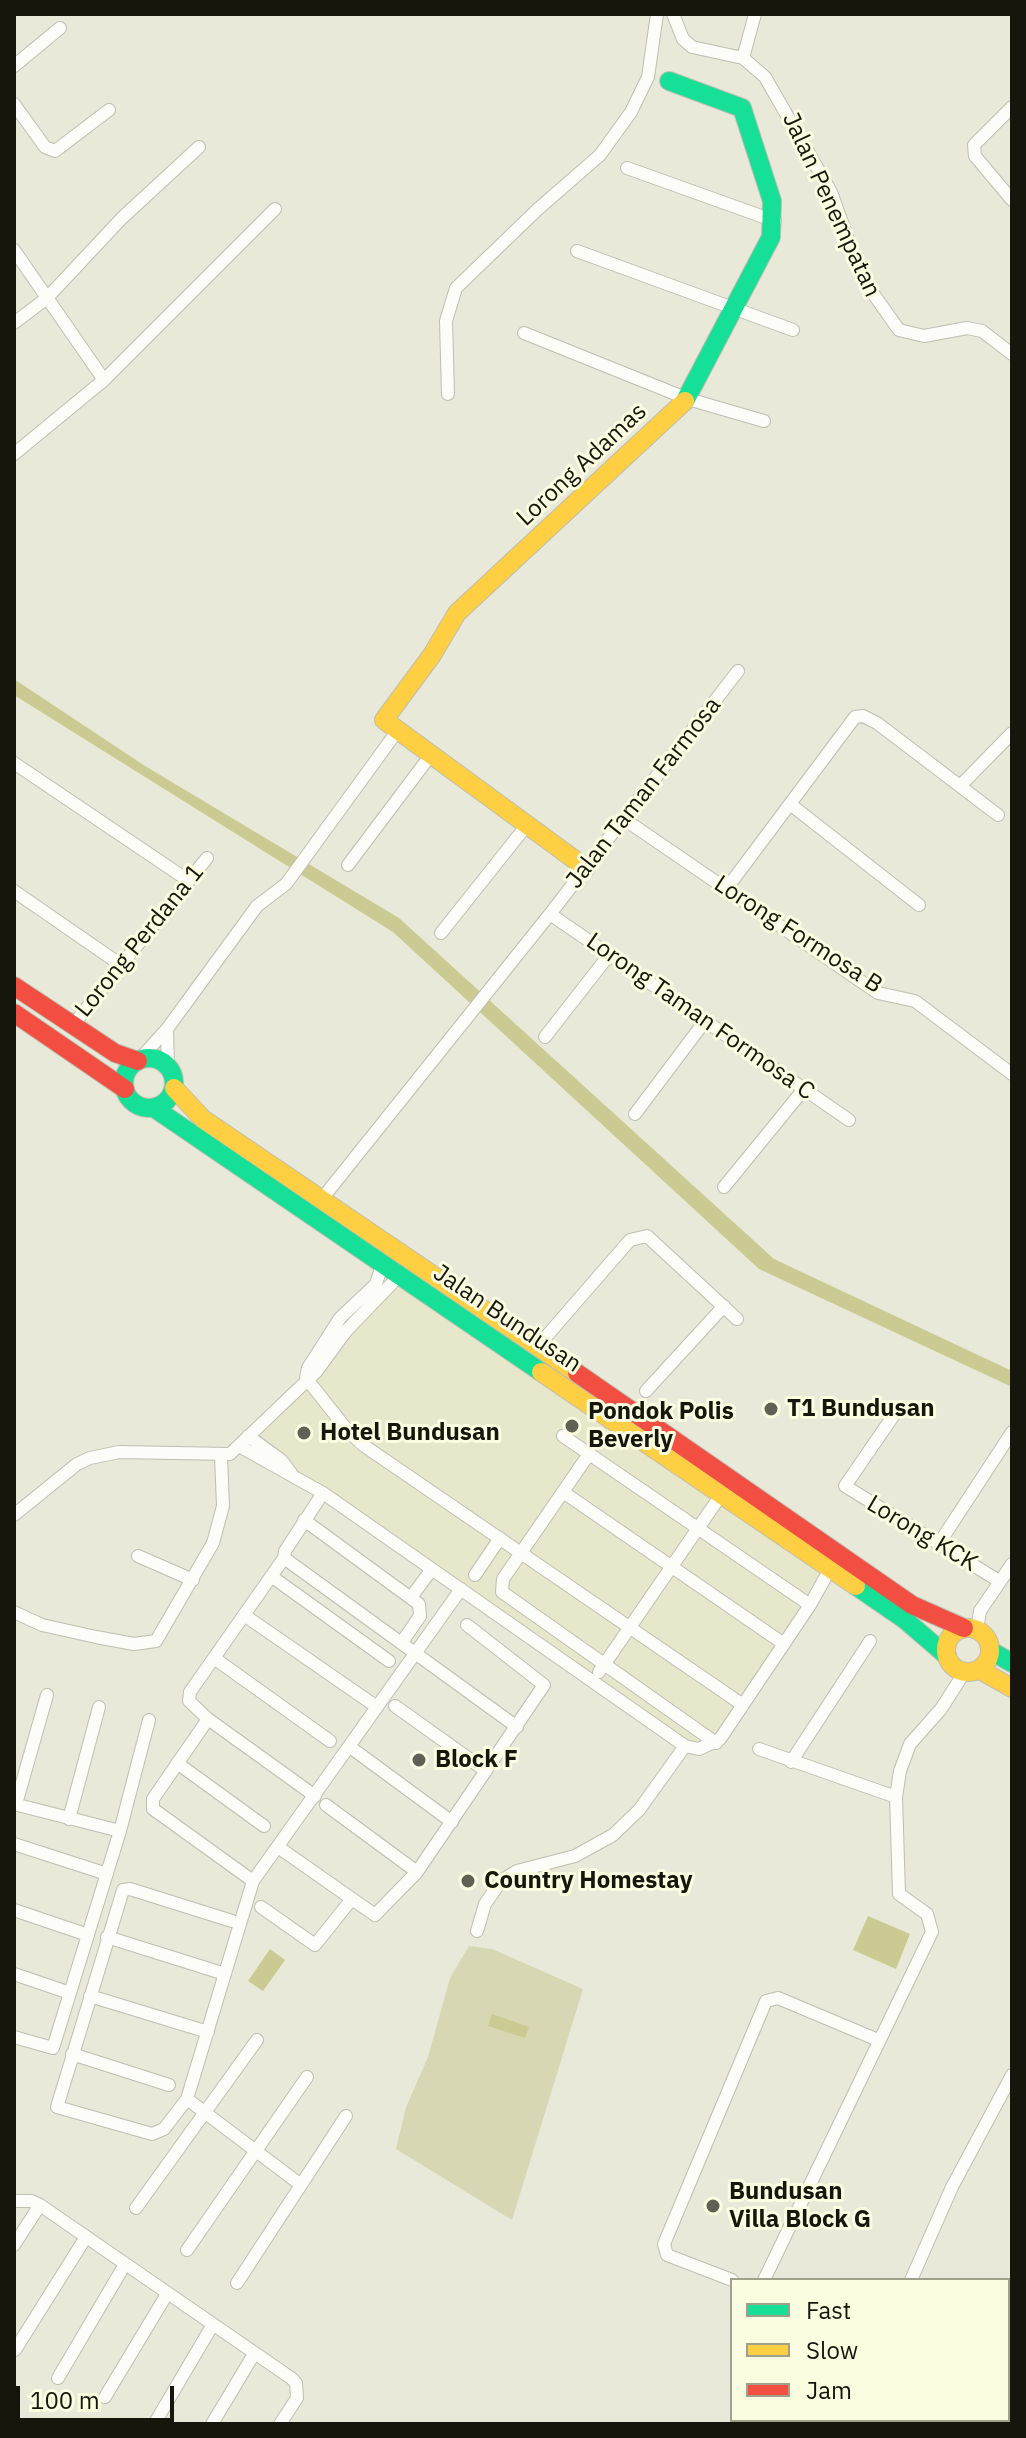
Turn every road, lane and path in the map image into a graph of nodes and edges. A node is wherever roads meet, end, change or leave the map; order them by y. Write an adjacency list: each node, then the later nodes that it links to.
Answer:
1 (657, 14): 25 (street)
2 (673, 14): 5 (street)
3 (755, 14): 5 (street)
4 (60, 28): 6 (street)
5 (743, 58): 23 (street, Jalan Penempatan)
6 (14, 66)
7 (669, 81): 15 (main road)
8 (14, 104): 10 (street)
9 (1012, 107): 13 (street)
10 (109, 110)
11 (199, 147): 18 (street)
12 (627, 168): 15 (street)
13 (1012, 200)
14 (275, 209): 24 (street)
15 (775, 221): 19 (main road, Lorong Adamas)
16 (14, 250): 18 (street)
17 (577, 251): 19 (street)
18 (47, 298): 20 (street); 24 (street)
19 (732, 309): 21 (street); 26 (main road, Lorong Adamas)
20 (14, 323)
21 (793, 330)
22 (524, 333): 26 (street)
23 (1012, 354)
24 (104, 380): 28 (street)
25 (448, 394)
26 (688, 399): 27 (street); 30 (main road, Lorong Adamas)
27 (764, 421)
28 (14, 454)
29 (738, 671): 37 (street, Jalan Taman Farmosa)
30 (391, 725): 32 (main road); 54 (street)
31 (1012, 733): 34 (street)
32 (430, 756): 38 (main road); 40 (street)
33 (14, 763): 42 (street)
34 (960, 786): 35 (street); 36 (street)
35 (790, 804): 43 (street); 45 (street)
36 (998, 815)
37 (624, 819): 41 (street, Jalan Taman Farmosa); 43 (street, Lorong Formosa B)
38 (527, 825): 41 (main road); 47 (street)
39 (207, 858): 42 (street, Lorong Perdana 1)
40 (348, 865)
41 (586, 868): 46 (street, Jalan Taman Farmosa)
42 (189, 881): 49 (street, Lorong Perdana 1)
43 (727, 888): 58 (street, Lorong Formosa B)
44 (14, 891): 49 (street)
45 (919, 905)
46 (550, 914): 48 (street, Lorong Taman Formosa C); 66 (street, Jalan Taman Farmosa)
47 (441, 933)
48 (609, 955): 52 (street, Lorong Taman Formosa C); 55 (street)
49 (121, 965): 53 (street, Lorong Perdana 1)
50 (14, 986): 53 (main road)
51 (14, 1013): 60 (main road, Jalan Bundusan)
52 (705, 1021): 61 (street, Lorong Taman Formosa C); 63 (street)
53 (73, 1025): 56 (main road)
54 (167, 1029): 56 (street); 57 (street)
55 (545, 1037)
56 (138, 1061): 57 (main road); 60 (main road)
57 (168, 1067): 59 (main road, Jalan Bundusan)
58 (1012, 1074)
59 (174, 1088): 62 (main road); 66 (main road, Jalan Bundusan)
60 (125, 1089): 62 (main road, Jalan Bundusan)
61 (804, 1089): 64 (street, Lorong Taman Formosa C); 65 (street)
62 (154, 1108): 68 (main road, Jalan Bundusan)
63 (635, 1114)
64 (849, 1120)
65 (724, 1187)
66 (321, 1200): 67 (main road, Jalan Bundusan)
67 (345, 1217): 69 (main road); 72 (main road, Jalan Bundusan)
68 (383, 1262): 69 (main road, Jalan Bundusan); 73 (street)
69 (400, 1275): 73 (street); 83 (main road, Jalan Bundusan)
70 (724, 1306): 71 (street); 72 (street); 74 (street)
71 (737, 1319)
72 (538, 1346): 107 (main road, Jalan Bundusan)
73 (306, 1378): 78 (street); 87 (street)
74 (646, 1391)
75 (898, 1409): 88 (street, Lorong KCK)
76 (1012, 1432): 88 (street)
77 (563, 1436): 79 (street)
78 (244, 1441): 80 (street); 82 (street)
79 (589, 1454): 81 (street); 86 (street)
80 (221, 1456): 84 (street); 98 (street)
81 (563, 1492): 89 (street); 93 (street)
82 (323, 1493): 85 (street); 94 (street)
83 (721, 1495): 86 (street); 95 (main road, Jalan Bundusan)
84 (14, 1515)
85 (304, 1520): 91 (street); 101 (street)
86 (698, 1527): 93 (street); 102 (street)
87 (500, 1538): 89 (street); 96 (street)
88 (938, 1545): 99 (street, Lorong KCK)
89 (521, 1552): 106 (street); 117 (street)
90 (138, 1556): 98 (street)
91 (284, 1558): 97 (street); 109 (street)
92 (1012, 1564): 99 (street)
93 (671, 1566): 106 (street); 110 (street)
94 (432, 1569): 100 (street); 101 (street)
95 (830, 1569): 102 (street); 113 (main road, Jalan Bundusan)
96 (475, 1575)
97 (271, 1576): 104 (street); 115 (street)
98 (193, 1580): 103 (street)
99 (999, 1581): 107 (street)
100 (461, 1589): 112 (street); 119 (street)
101 (412, 1596): 109 (street)
102 (810, 1605): 110 (street)
103 (14, 1612)
104 (244, 1615): 114 (street); 125 (street)
105 (467, 1625): 128 (street)
106 (630, 1627): 117 (street); 122 (street)
107 (970, 1629): 111 (main road); 113 (main road)
108 (870, 1641): 134 (street)
109 (402, 1642): 112 (street)
110 (784, 1644): 122 (street)
111 (991, 1651): 116 (main road); 118 (main road)
112 (415, 1652): 125 (street); 128 (street)
113 (947, 1656): 118 (main road)
114 (214, 1658): 126 (street); 129 (street)
115 (389, 1661)
116 (1012, 1663)
117 (603, 1665): 119 (street); 130 (street)
118 (972, 1671): 120 (main road); 138 (street)
119 (593, 1682): 131 (street)
120 (1012, 1688)
121 (47, 1695): 139 (street)
122 (743, 1705): 130 (street)
123 (395, 1706): 136 (street)
124 (99, 1707): 141 (street)
125 (377, 1707): 132 (street)
126 (208, 1719): 135 (street); 137 (street)
127 (149, 1720): 144 (street)
128 (517, 1727): 136 (street)
129 (330, 1741)
130 (716, 1743): 131 (street)
131 (685, 1746): 154 (street)
132 (350, 1747): 137 (street); 142 (street)
133 (759, 1749): 134 (street)
134 (791, 1762): 138 (street)
135 (177, 1763): 143 (street); 149 (street)
136 (486, 1771): 142 (street)
137 (315, 1796): 146 (street)
138 (896, 1797): 164 (street)
139 (15, 1804): 141 (street)
140 (326, 1805): 147 (street)
141 (69, 1819): 144 (street)
142 (452, 1822): 147 (street)
143 (264, 1826)
144 (120, 1831): 148 (street)
145 (14, 1844): 148 (street)
146 (278, 1847): 149 (street); 150 (street)
147 (417, 1872): 150 (street)
148 (107, 1874): 155 (street)
149 (253, 1881): 158 (street)
150 (351, 1900): 151 (street)
151 (261, 1907)
152 (14, 1910): 155 (street)
153 (232, 1921): 156 (street)
154 (477, 1931)
155 (88, 1935): 159 (street)
156 (107, 1937): 158 (street); 160 (street)
157 (14, 1974): 159 (street)
158 (225, 1974): 161 (street)
159 (70, 1993): 162 (street)
160 (90, 1996): 161 (street); 165 (street)
161 (208, 2032): 169 (street)
162 (14, 2037)
163 (257, 2040): 170 (street)
164 (878, 2040): 181 (street); 183 (street)
165 (72, 2054): 168 (street); 169 (street)
166 (1012, 2075): 182 (street)
167 (307, 2077): 172 (street)
168 (169, 2085)
169 (187, 2099): 170 (street)
170 (205, 2113): 172 (street); 176 (street)
171 (346, 2116): 173 (street)
172 (255, 2151): 173 (street); 179 (street)
173 (301, 2185): 184 (street)
174 (14, 2201): 175 (street)
175 (40, 2205): 177 (street); 178 (street)
176 (136, 2208)
177 (86, 2237): 180 (street); 187 (street)
178 (14, 2245)
179 (187, 2250)
180 (124, 2266): 185 (street); 189 (street)
181 (765, 2278)
182 (912, 2278)
183 (730, 2279)
184 (237, 2283)
185 (167, 2294): 186 (street); 190 (street)
186 (212, 2326): 188 (street); 191 (street)
187 (15, 2350)
188 (254, 2354): 192 (street); 193 (street)
189 (58, 2378)
190 (105, 2397)
191 (156, 2421)
192 (212, 2424)
193 (280, 2424)

